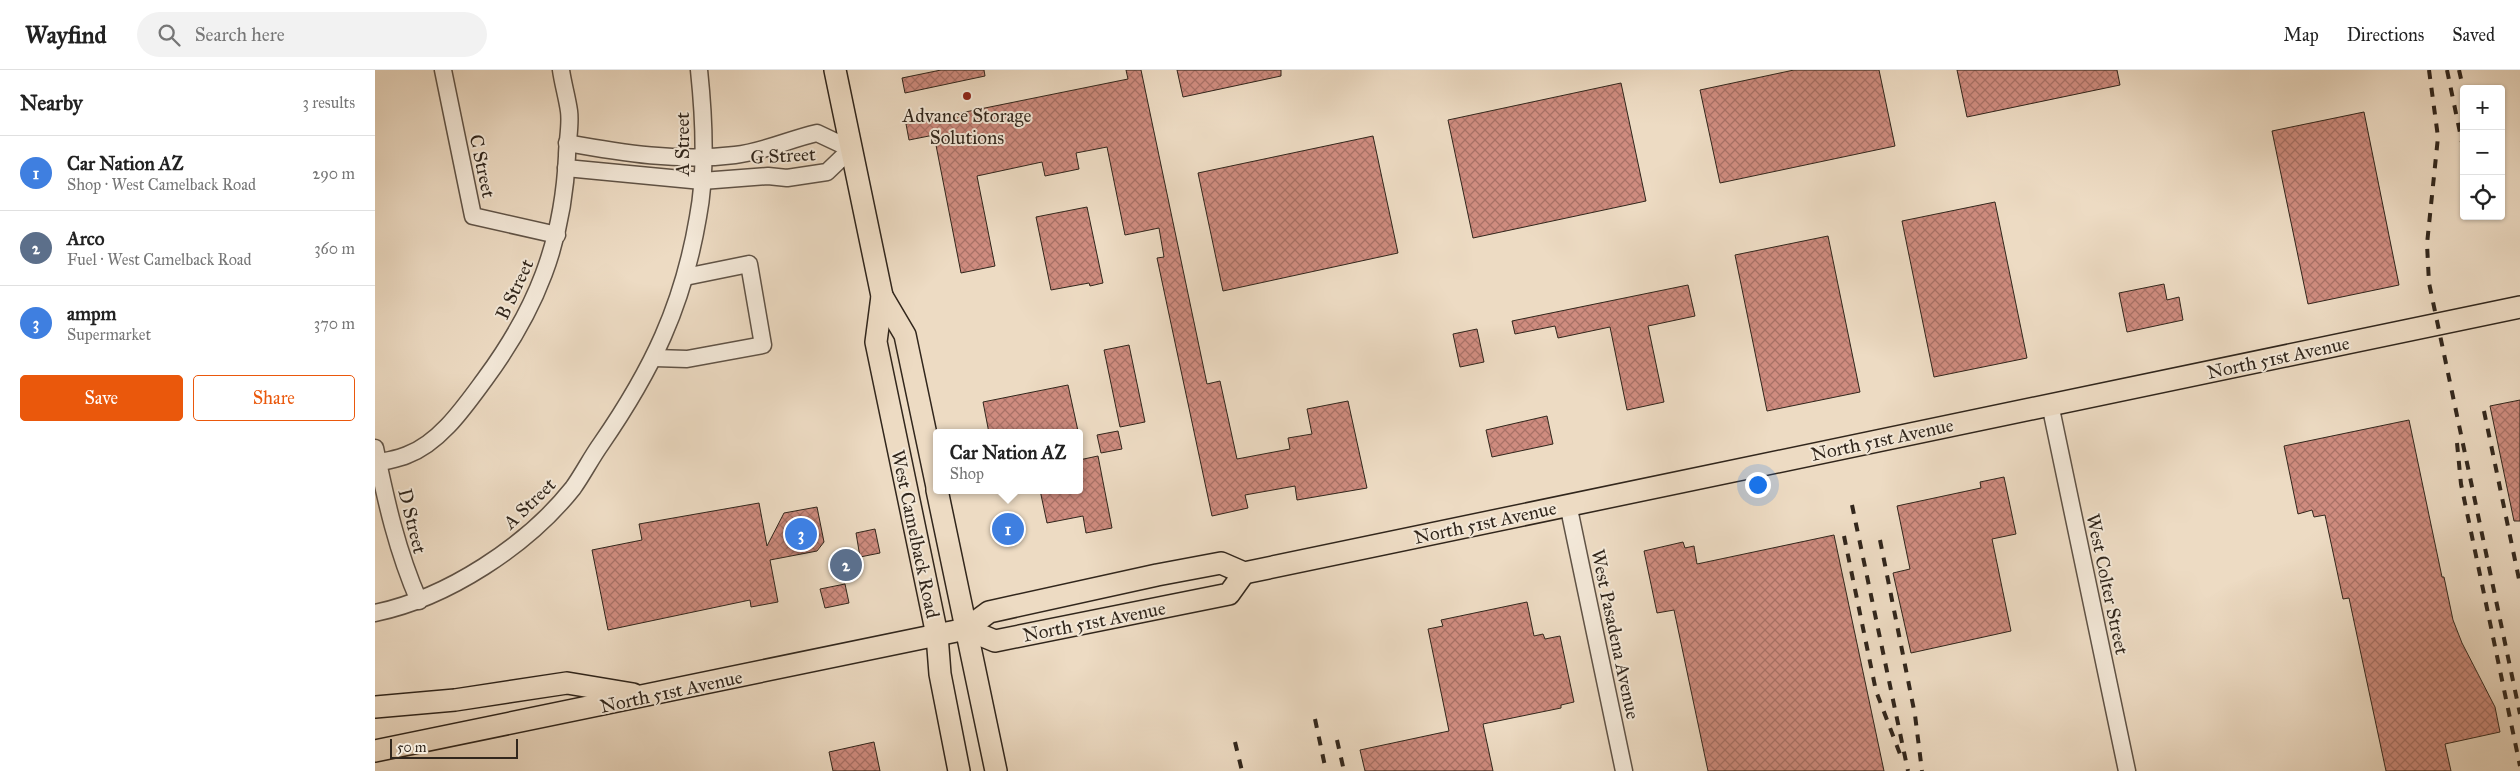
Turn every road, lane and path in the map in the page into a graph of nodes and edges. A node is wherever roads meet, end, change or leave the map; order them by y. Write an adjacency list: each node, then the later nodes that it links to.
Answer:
1 (443, 70): 10 (street, C Street)
2 (561, 70): 5 (street, B Street)
3 (699, 70): 7 (street, A Street)
4 (835, 70): 6 (main road, West Camelback Road)
5 (567, 143): 7 (street, G Street); 8 (street, B Street)
6 (851, 149): 7 (street, G Street); 9 (street, G Street); 12 (main road, West Camelback Road)
7 (702, 157): 9 (street, A Street)
8 (566, 168): 9 (street, G Street); 10 (street, B Street)
9 (702, 180): 11 (street, A Street)
10 (557, 235): 16 (street, B Street)
11 (685, 277): 14 (street, A Street); 14 (street)
12 (882, 296): 17 (main road, West Camelback Road); 24 (main road, West Camelback Road)
13 (2520, 307): 15 (main road, North 51st Avenue)
14 (655, 358): 21 (street, A Street)
15 (2049, 404): 19 (main road, North 51st Avenue); 31 (street, West Colter Street)
16 (377, 455): 21 (street, D Street)
17 (933, 470)
18 (938, 494): 23 (main road, West Camelback Road)
19 (1568, 504): 20 (main road, North 51st Avenue); 30 (street, West Pasadena Avenue)
20 (1244, 574): 23 (main road, North 51st Avenue); 23 (main road, North 51st Avenue)
21 (419, 601): 22 (street, A Street)
22 (375, 613)
23 (966, 629): 24 (main road, North 51st Avenue); 29 (main road, West Camelback Road)
24 (937, 635): 25 (main road, North 51st Avenue); 28 (main road, West Camelback Road)
25 (643, 696): 26 (main road); 27 (main road, North 51st Avenue)
26 (375, 707)
27 (375, 751)
28 (959, 771)
29 (996, 771)
30 (1624, 771)
31 (2127, 771)

